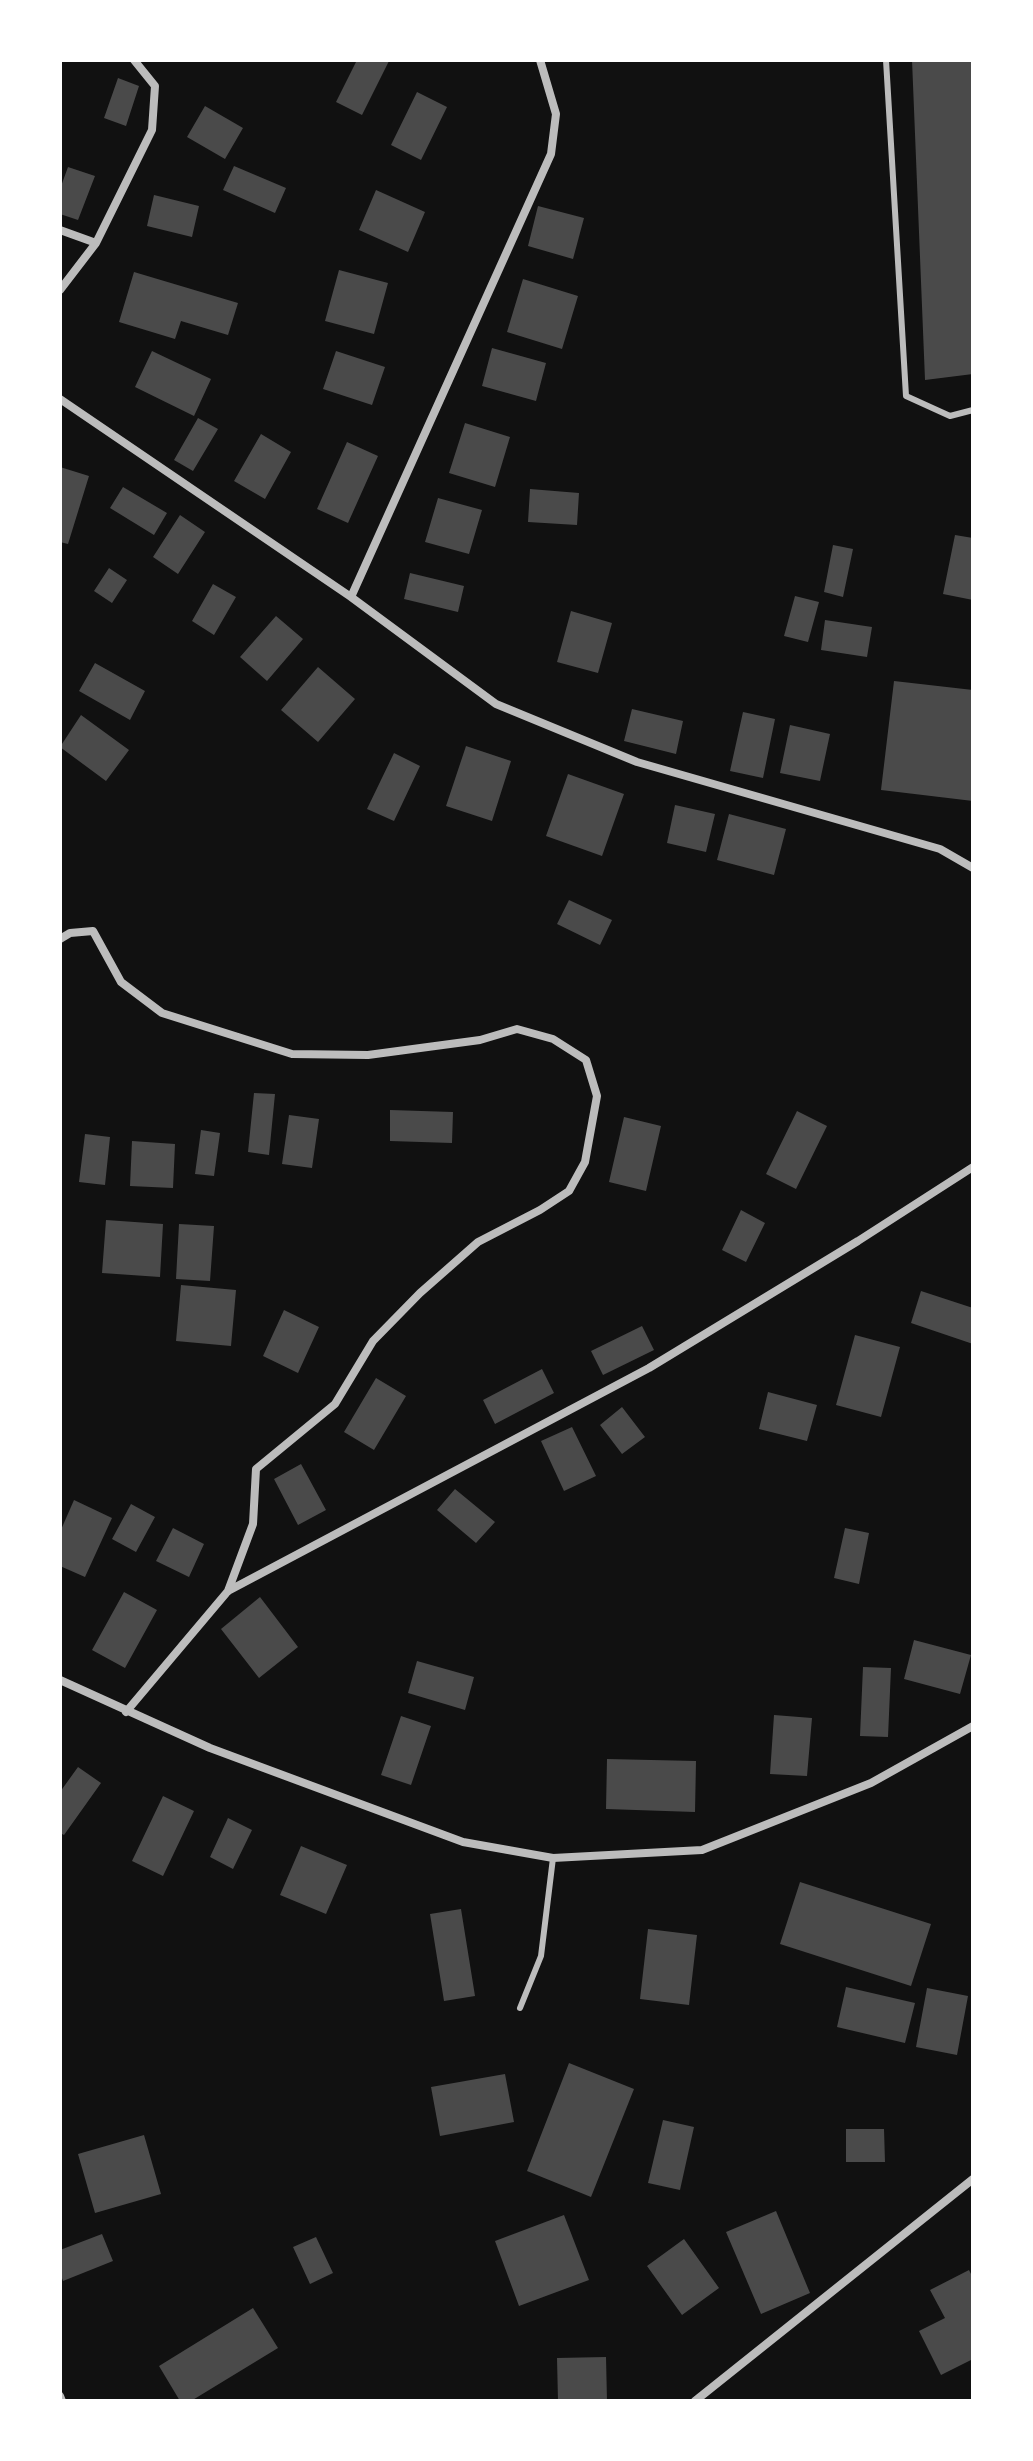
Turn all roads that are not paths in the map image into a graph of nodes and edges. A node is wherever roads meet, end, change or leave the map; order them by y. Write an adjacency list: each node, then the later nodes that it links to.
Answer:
1 (134, 60): 5 (street)
2 (540, 60): 9 (street)
3 (886, 60): 8 (lane)
4 (60, 230): 5 (street)
5 (96, 243): 6 (street)
6 (60, 290)
7 (60, 399): 9 (street)
8 (973, 410)
9 (351, 597): 10 (street)
10 (973, 868)
11 (60, 939): 13 (street)
12 (973, 1167): 13 (street)
13 (228, 1591): 15 (street)
14 (60, 1680): 15 (street)
15 (126, 1712): 17 (street)
16 (973, 1726): 17 (street)
17 (553, 1858): 18 (lane)
18 (520, 2008)
19 (973, 2179): 20 (street)
20 (695, 2401)

